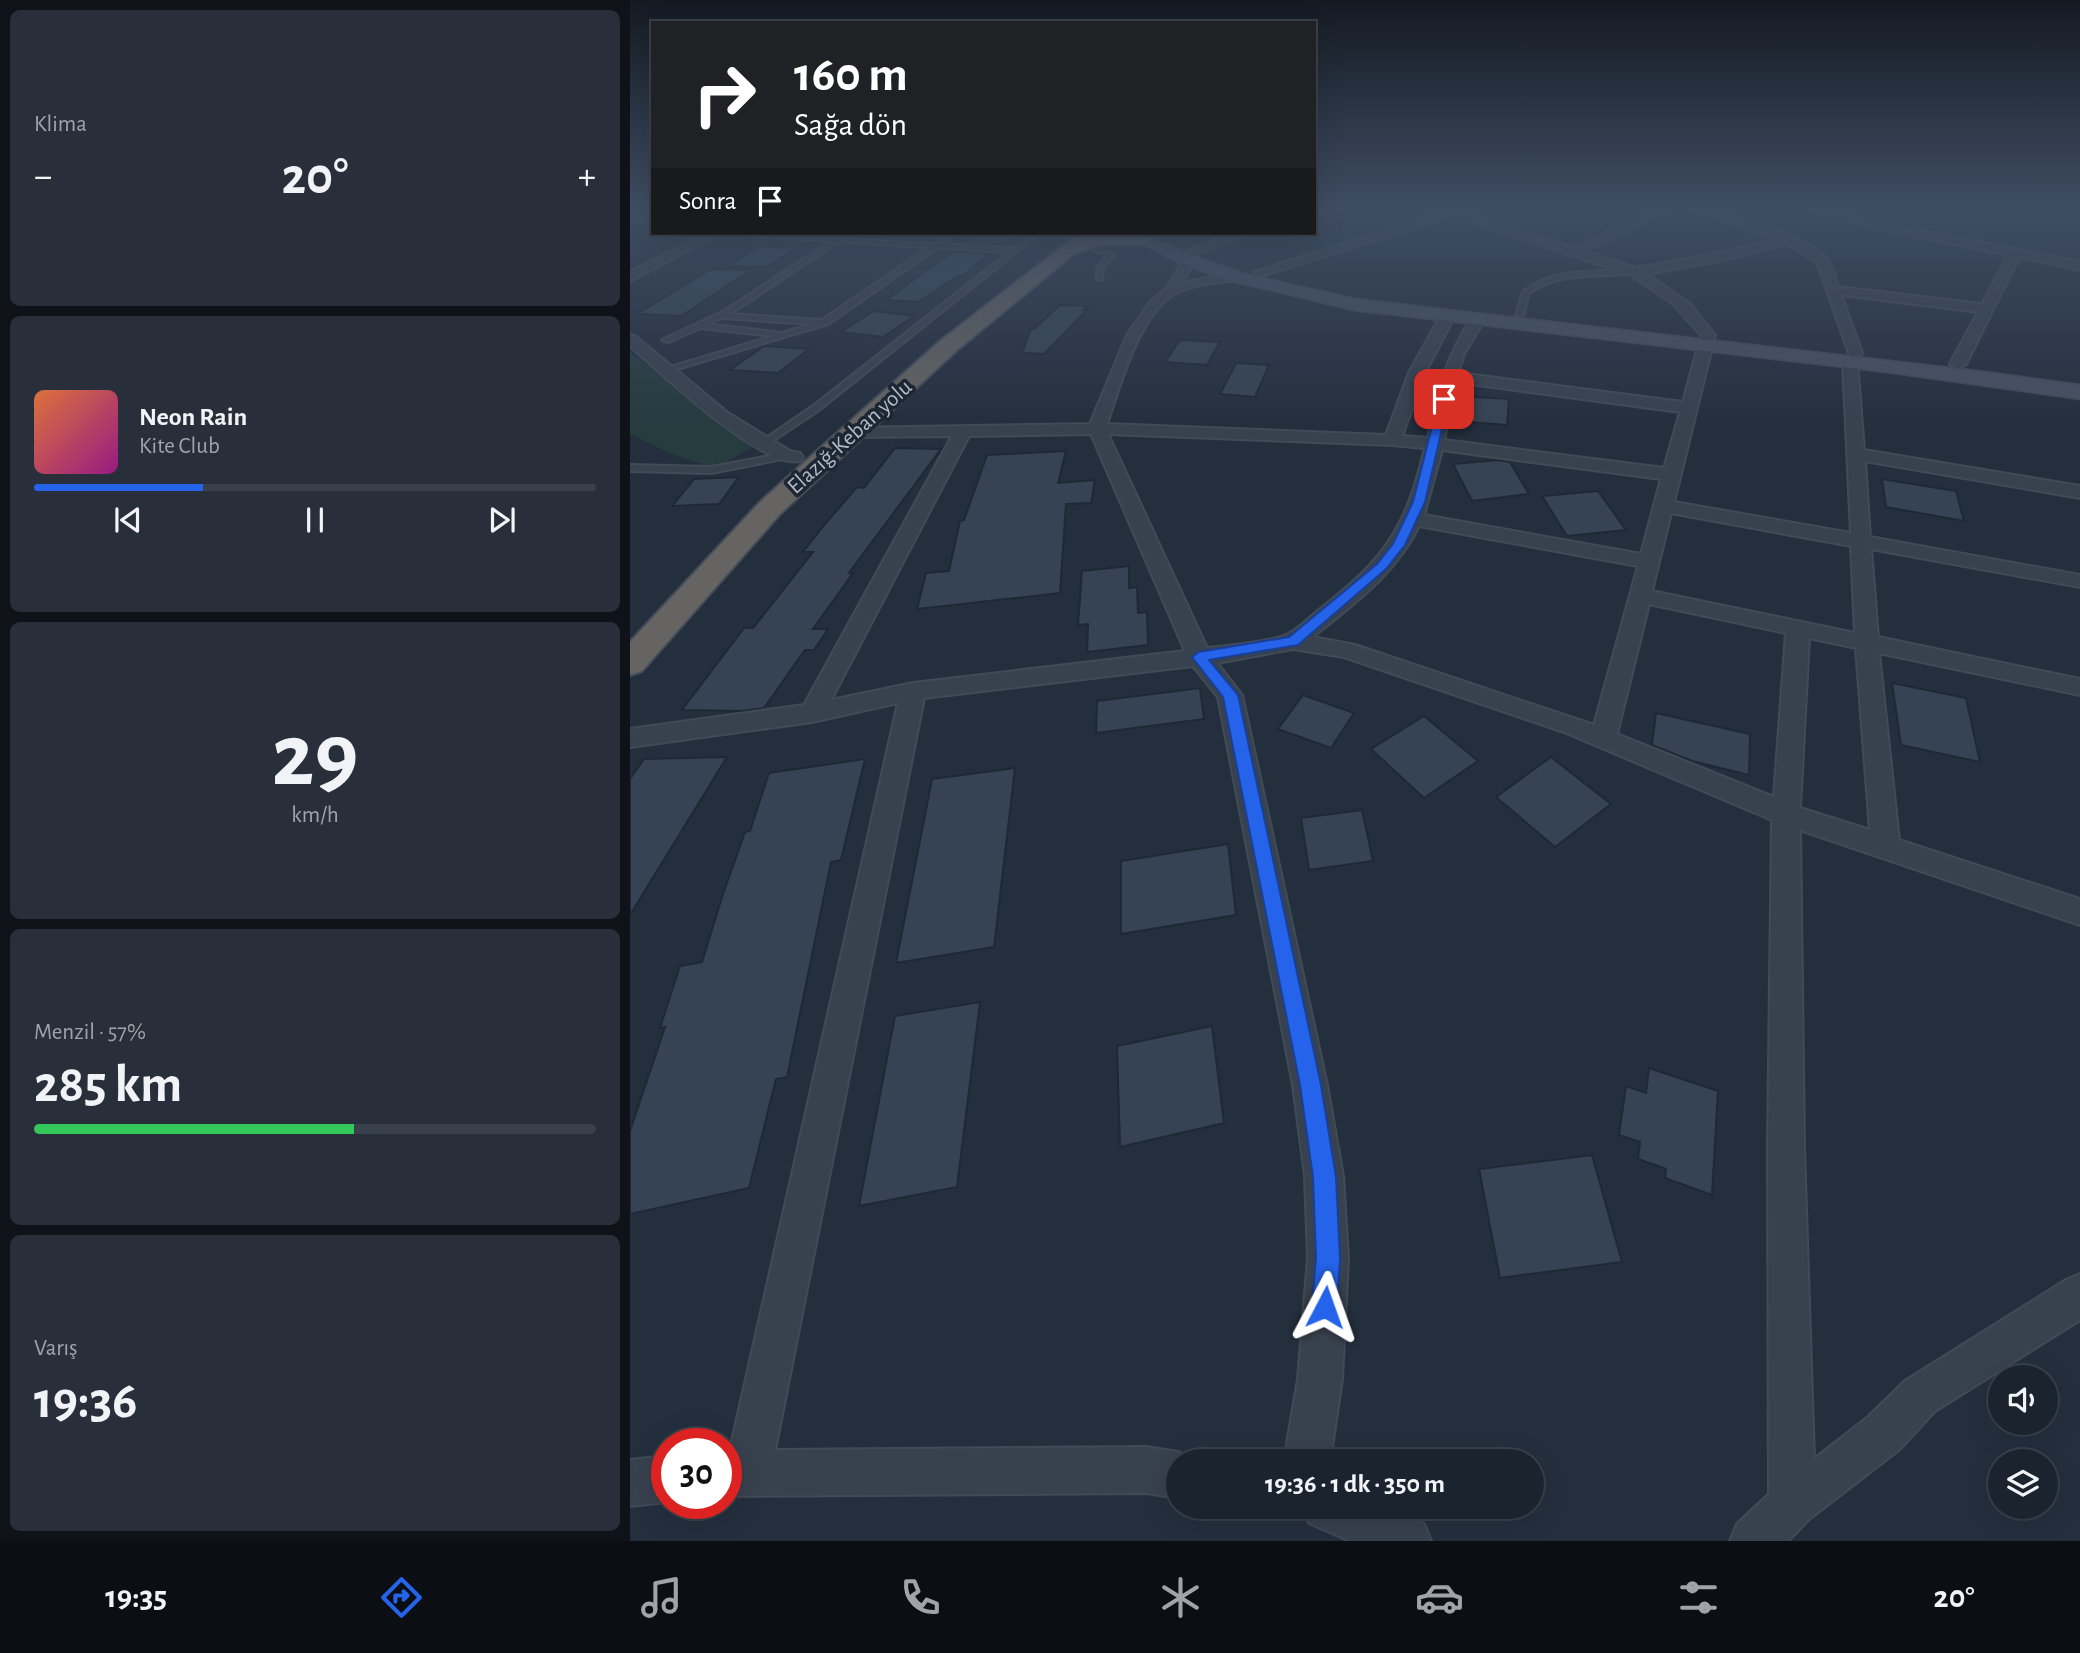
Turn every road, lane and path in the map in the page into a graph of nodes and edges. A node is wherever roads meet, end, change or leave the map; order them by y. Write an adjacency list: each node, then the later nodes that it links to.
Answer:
1 (776, 280): 18 (lane)
2 (886, 280): 21 (lane)
3 (977, 280): 38 (lane)
4 (1005, 280): 41 (highway, Elazığ-Keban yolu)
5 (1028, 280): 36 (highway, Elazığ-Keban yolu)
6 (1178, 280): 14 (street)
7 (1212, 280): 14 (street)
8 (1249, 280): 19 (main road)
9 (1287, 280): 17 (main road)
10 (1554, 280): 17 (lane)
11 (1649, 280): 25 (street)
12 (1829, 280): 15 (street)
13 (2002, 280): 16 (street)
14 (1172, 290): 34 (street)
15 (1833, 290): 16 (street); 27 (street)
16 (1987, 309): 28 (street)
17 (1520, 315): 25 (main road)
18 (721, 316): 21 (lane); 22 (lane)
19 (1448, 316): 20 (main road); 37 (street)
20 (1478, 319): 25 (main road); 30 (street)
21 (825, 322): 23 (lane)
22 (701, 326): 23 (lane); 26 (lane)
23 (788, 335): 29 (lane)
24 (630, 339): 29 (street)
25 (1707, 340): 27 (main road); 33 (street)
26 (666, 341)
27 (1853, 357): 28 (main road); 32 (main road); 40 (street)
28 (1958, 364): 31 (main road)
29 (667, 371): 38 (street)
30 (1449, 376): 33 (street); 39 (street)
31 (2080, 377)
32 (2080, 392)
33 (1690, 408): 43 (street)
34 (1097, 429): 35 (street); 37 (street); 55 (street)
35 (963, 430): 36 (street); 59 (street)
36 (852, 432): 56 (highway, Elazığ-Keban yolu)
37 (1392, 440): 39 (street)
38 (765, 443): 41 (street)
39 (1435, 444): 43 (street); 46 (street)
40 (1854, 454): 44 (street); 47 (street)
41 (789, 457): 42 (lane); 48 (highway, Elazığ-Keban yolu)
42 (630, 468)
43 (1673, 475): 45 (street)
44 (2080, 492)
45 (1665, 506): 47 (street); 49 (street)
46 (1412, 519): 49 (street); 53 (street)
47 (1861, 541): 50 (street); 54 (street)
48 (693, 559)
49 (1650, 562): 51 (street)
50 (2080, 581)
51 (1642, 596): 52 (street); 61 (street)
52 (1798, 628): 54 (street); 62 (street)
53 (1293, 641): 55 (street); 61 (street)
54 (1867, 643): 57 (street); 63 (street)
55 (1199, 657): 58 (street); 66 (street)
56 (630, 663)
57 (2080, 687)
58 (913, 691): 59 (street); 67 (street)
59 (812, 713): 60 (street)
60 (630, 738)
61 (1603, 739): 62 (street)
62 (1786, 814): 63 (street); 72 (street)
63 (1886, 848): 64 (street)
64 (2080, 912)
65 (2076, 1304): 72 (street)
66 (1309, 1449)
67 (742, 1450)
68 (742, 1472): 69 (street)
69 (1166, 1473)
70 (651, 1481): 71 (street)
71 (630, 1483)
72 (1792, 1504): 75 (street)
73 (1354, 1519): 74 (street)
74 (1408, 1541)
75 (1754, 1541)

